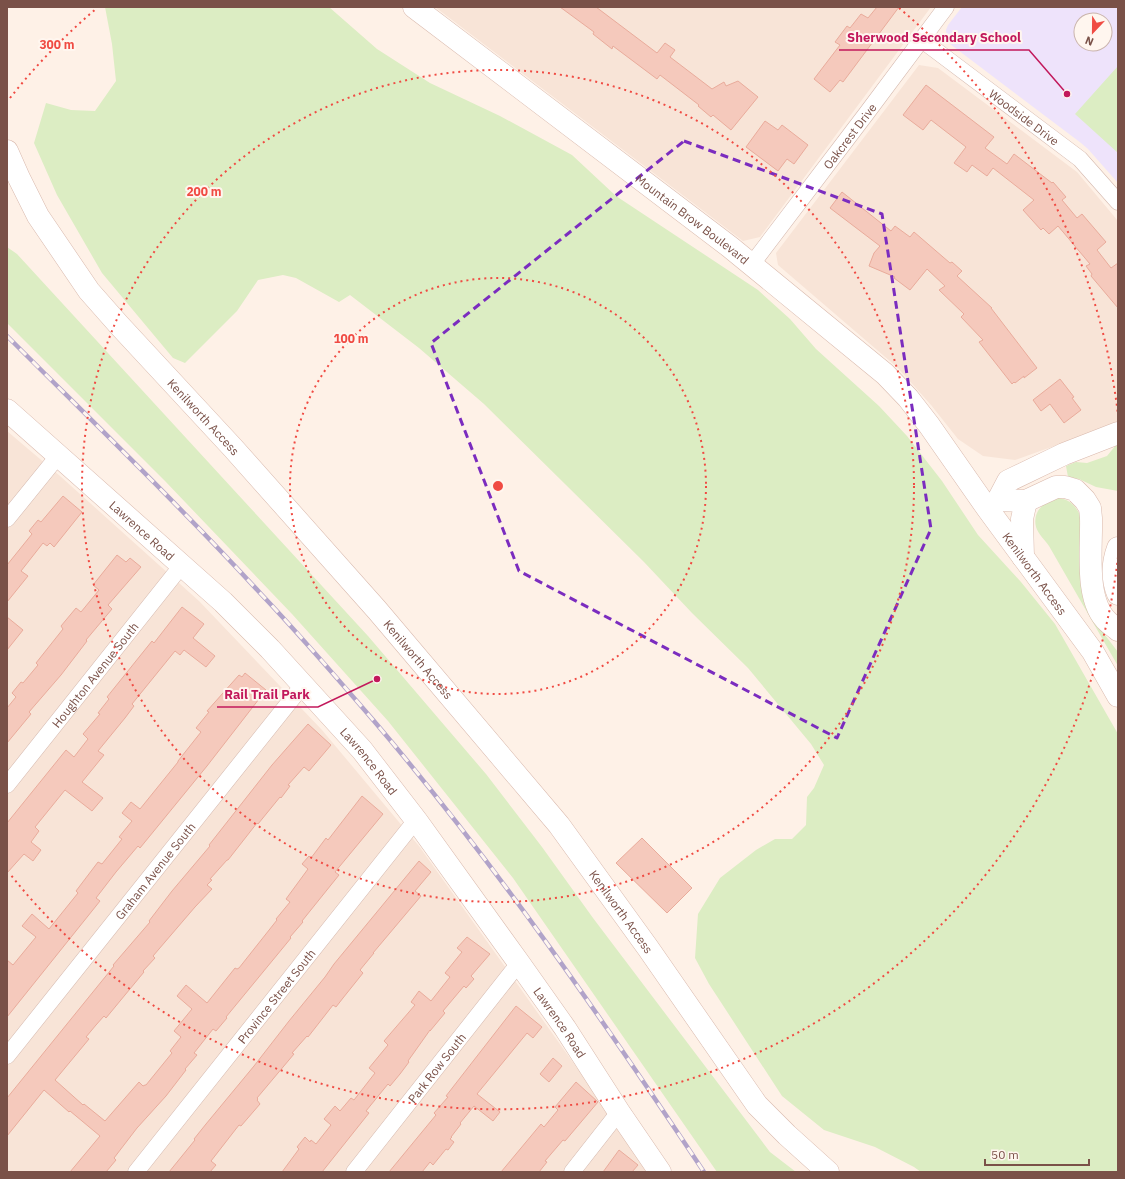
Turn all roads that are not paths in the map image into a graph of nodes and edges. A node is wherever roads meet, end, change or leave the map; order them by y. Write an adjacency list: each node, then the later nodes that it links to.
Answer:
1 (414, 7): 6 (main road, Mountain Brow Boulevard)
2 (946, 7): 3 (street, Oakcrest Drive)
3 (922, 40): 5 (street, Woodside Drive); 6 (street, Oakcrest Drive)
4 (7, 151): 30 (main road, Kenilworth Access)
5 (1118, 202)
6 (752, 264): 9 (main road, Mountain Brow Boulevard)
7 (7, 410): 10 (main road, Lawrence Road)
8 (1118, 433): 12 (main road)
9 (950, 453): 12 (main road, Kenilworth Access)
10 (58, 456): 13 (street); 16 (main road, Lawrence Road)
11 (1026, 501): 12 (main road); 15 (main road); 18 (main road)
12 (993, 504): 15 (main road, Kenilworth Access)
13 (7, 520)
14 (1118, 548): 17 (main road)
15 (1023, 557): 20 (main road, Kenilworth Access)
16 (182, 565): 19 (main road, Lawrence Road); 21 (street, Houghton Avenue South)
17 (1118, 594)
18 (1118, 630)
19 (303, 685): 22 (main road, Lawrence Road); 24 (street, Graham Avenue South)
20 (1118, 696)
21 (7, 785)
22 (416, 820): 23 (main road, Lawrence Road); 26 (street, Province Street South)
23 (519, 963): 25 (main road, Lawrence Road); 27 (street, Park Row South)
24 (7, 1056)
25 (619, 1112): 28 (street); 29 (main road, Lawrence Road)
26 (136, 1172)
27 (354, 1172)
28 (572, 1172)
29 (660, 1172)
30 (828, 1172)

